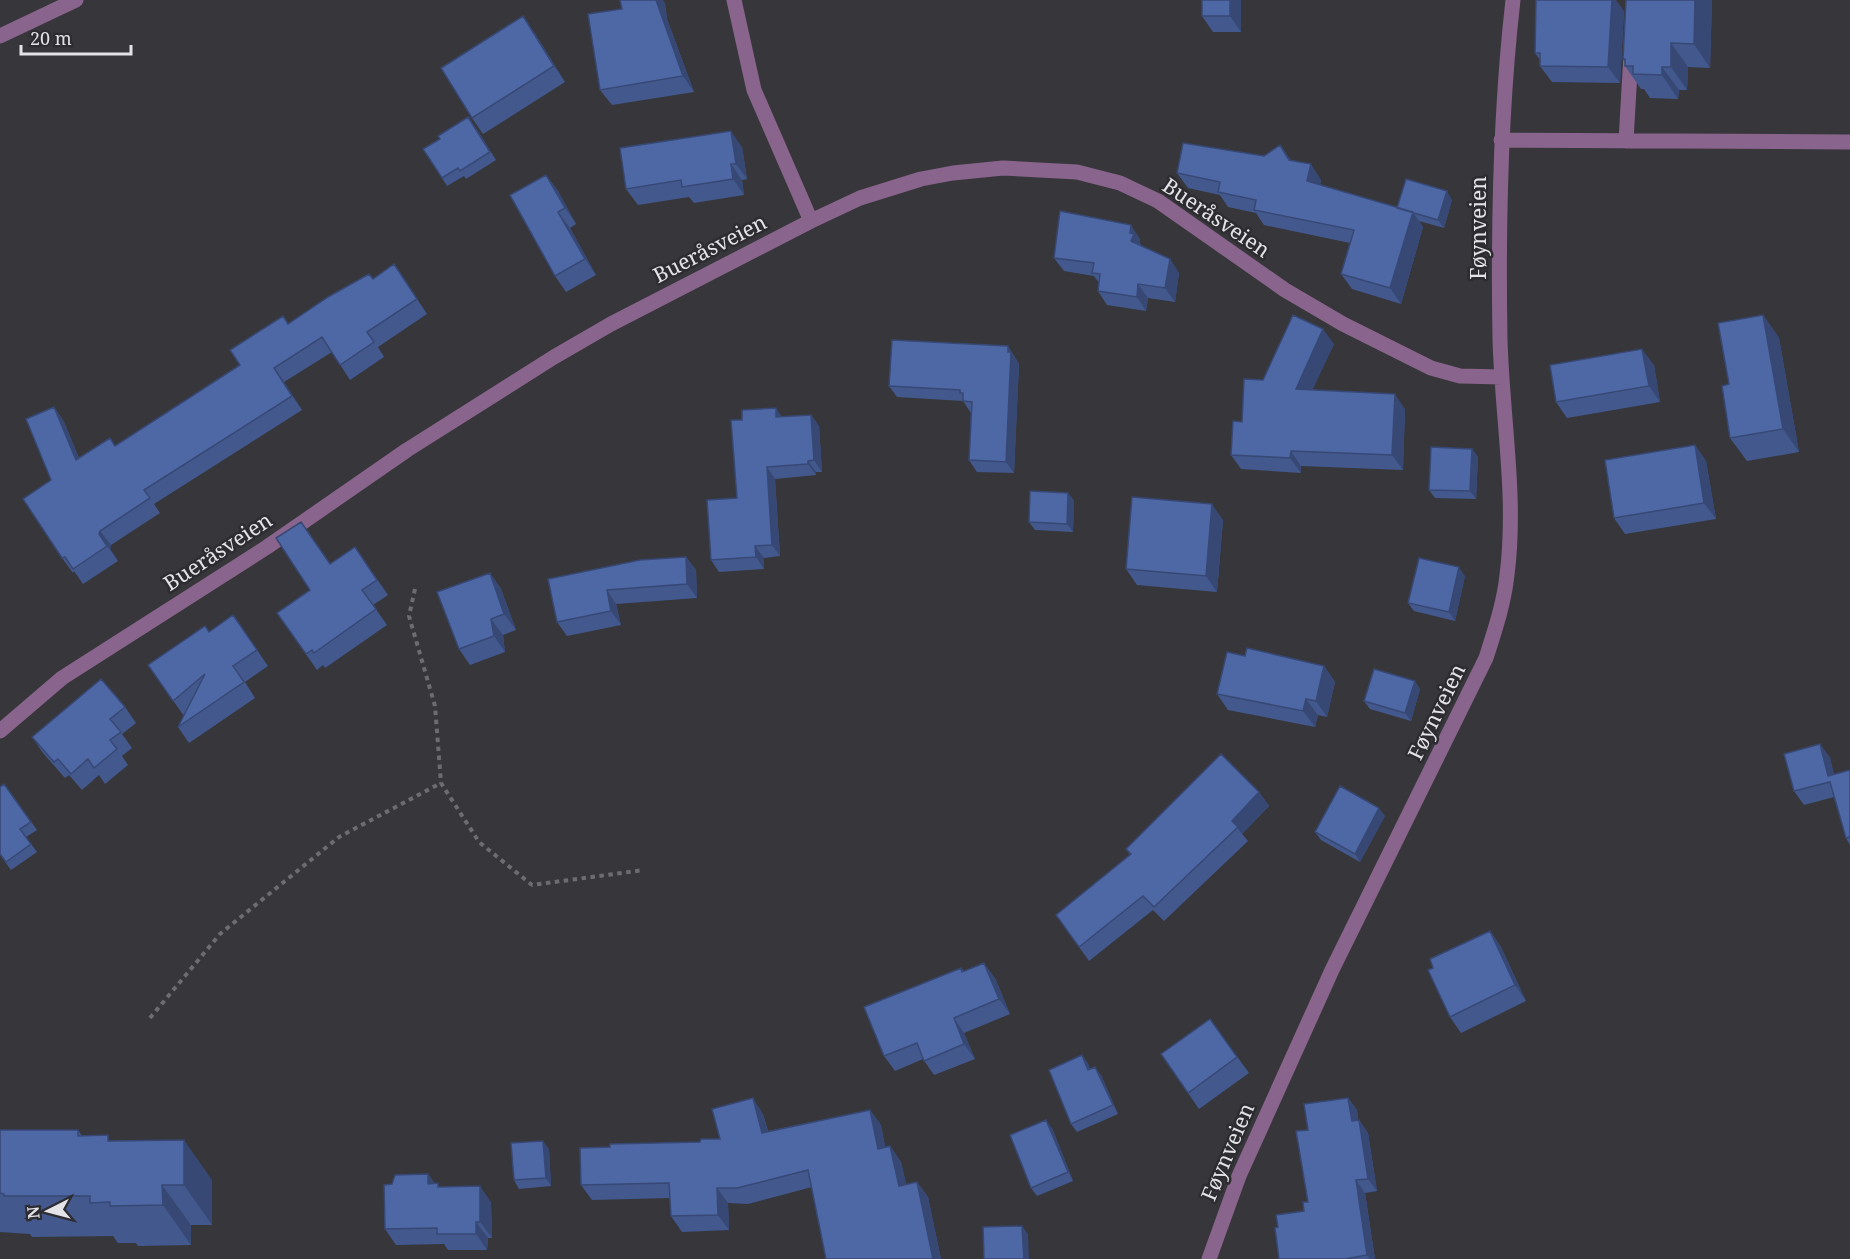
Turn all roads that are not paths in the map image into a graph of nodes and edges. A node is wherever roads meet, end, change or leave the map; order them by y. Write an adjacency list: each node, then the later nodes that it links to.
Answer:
1 (76, 0): 5 (street)
2 (734, 0): 9 (street)
3 (1513, 0): 6 (street, Føynveien)
4 (1632, 35): 7 (street)
5 (0, 36)
6 (1501, 140): 7 (street); 10 (street, Føynveien)
7 (1626, 141): 8 (street)
8 (1850, 142)
9 (811, 222): 10 (street, Bueråsveien); 11 (street, Bueråsveien)
10 (1502, 377): 12 (street, Føynveien)
11 (0, 731)
12 (1209, 1259)

